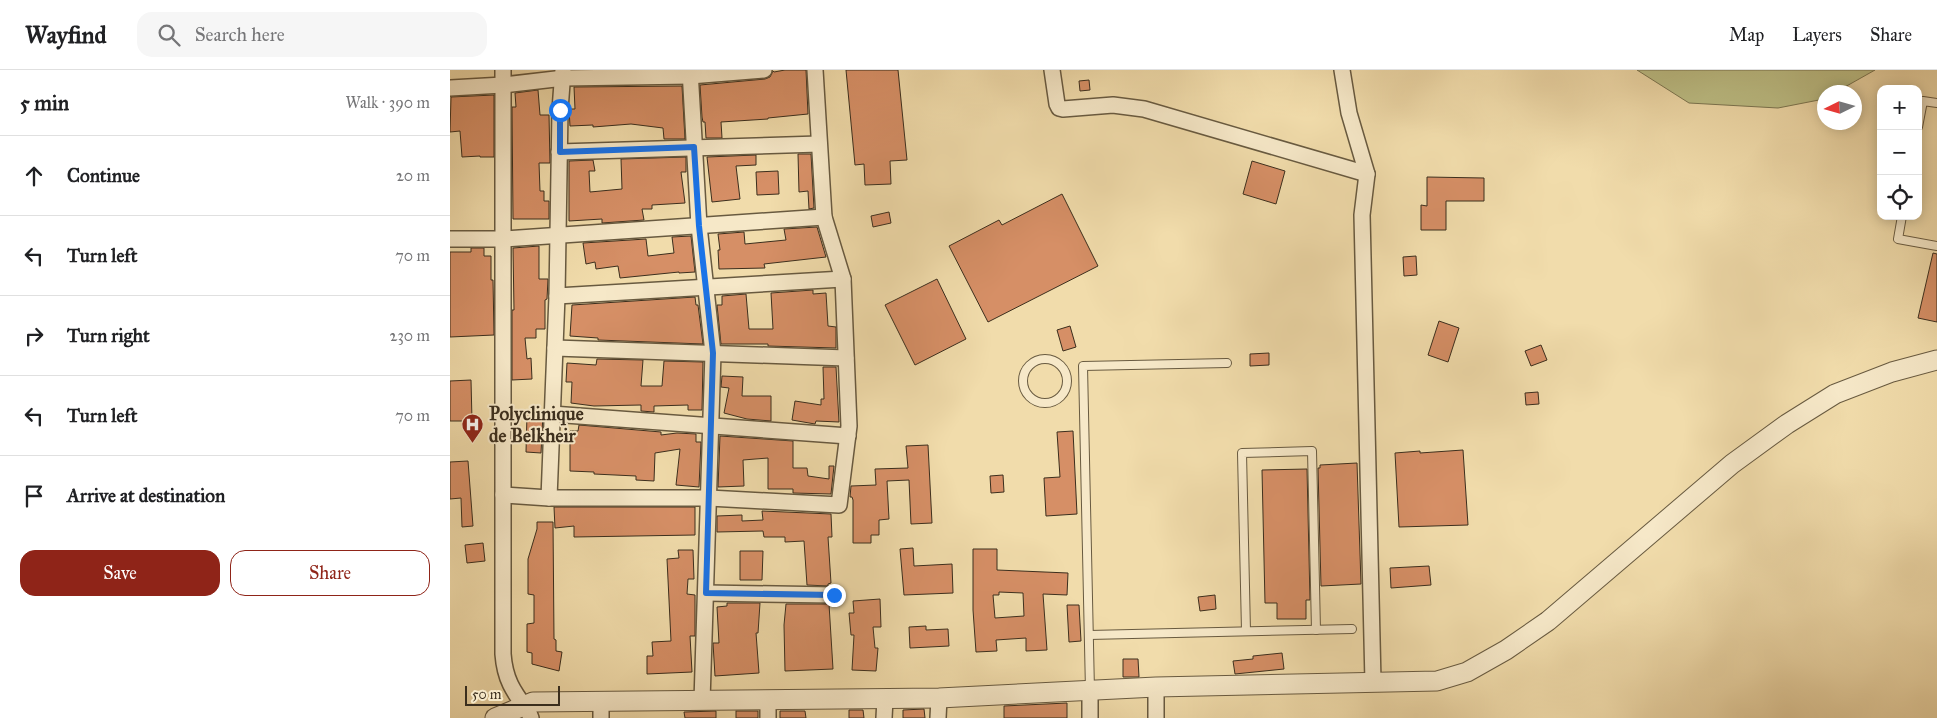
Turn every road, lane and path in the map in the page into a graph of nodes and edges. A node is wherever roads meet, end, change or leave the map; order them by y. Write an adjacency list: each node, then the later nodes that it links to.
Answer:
1 (764, 70): 5 (street)
2 (815, 70): 11 (street)
3 (1052, 70): 14 (street)
4 (1342, 70): 14 (street)
5 (690, 73): 6 (street); 12 (street)
6 (563, 74): 7 (street); 13 (street)
7 (503, 77): 8 (street); 20 (street)
8 (450, 88)
9 (1937, 103): 10 (lane)
10 (1922, 106)
11 (819, 144): 12 (street); 15 (street)
12 (694, 147): 13 (street); 17 (street)
13 (560, 152): 18 (street)
14 (1367, 174): 44 (street)
15 (824, 216): 17 (street); 22 (street)
16 (1901, 220): 21 (lane)
17 (699, 226): 18 (street); 23 (street)
18 (558, 236): 20 (street); 24 (street)
19 (450, 239): 20 (street)
20 (503, 239): 35 (street)
21 (1937, 246)
22 (843, 279): 23 (street); 27 (street)
23 (706, 287): 24 (street); 26 (street)
24 (557, 296): 25 (street)
25 (555, 348): 26 (street); 32 (street)
26 (713, 353): 27 (street); 33 (street)
27 (846, 358): 34 (street)
28 (1937, 360): 44 (street)
29 (1227, 363): 31 (lane)
30 (1068, 379): 30 (lane); 31 (lane)
31 (1083, 379): 43 (lane)
32 (552, 414): 33 (street); 36 (street)
33 (711, 425): 34 (street); 37 (street)
34 (848, 436): 37 (street)
35 (503, 495): 36 (street); 52 (street)
36 (549, 498): 37 (street)
37 (709, 498): 38 (street)
38 (706, 593): 39 (street); 49 (street)
39 (834, 595)
40 (1352, 629): 41 (lane)
41 (1316, 630): 42 (lane); 42 (lane)
42 (1246, 631): 43 (lane)
43 (1089, 635): 46 (lane)
44 (1373, 682): 45 (street)
45 (1156, 687): 46 (street); 57 (street)
46 (1090, 690): 47 (street); 56 (street)
47 (938, 698): 48 (street); 55 (street)
48 (885, 699): 50 (street); 54 (street)
49 (702, 700): 50 (street); 51 (street)
50 (768, 709)
51 (601, 710): 52 (street)
52 (527, 712): 53 (street)
53 (495, 718)
54 (884, 718)
55 (938, 718)
56 (1090, 718)
57 (1156, 718)

